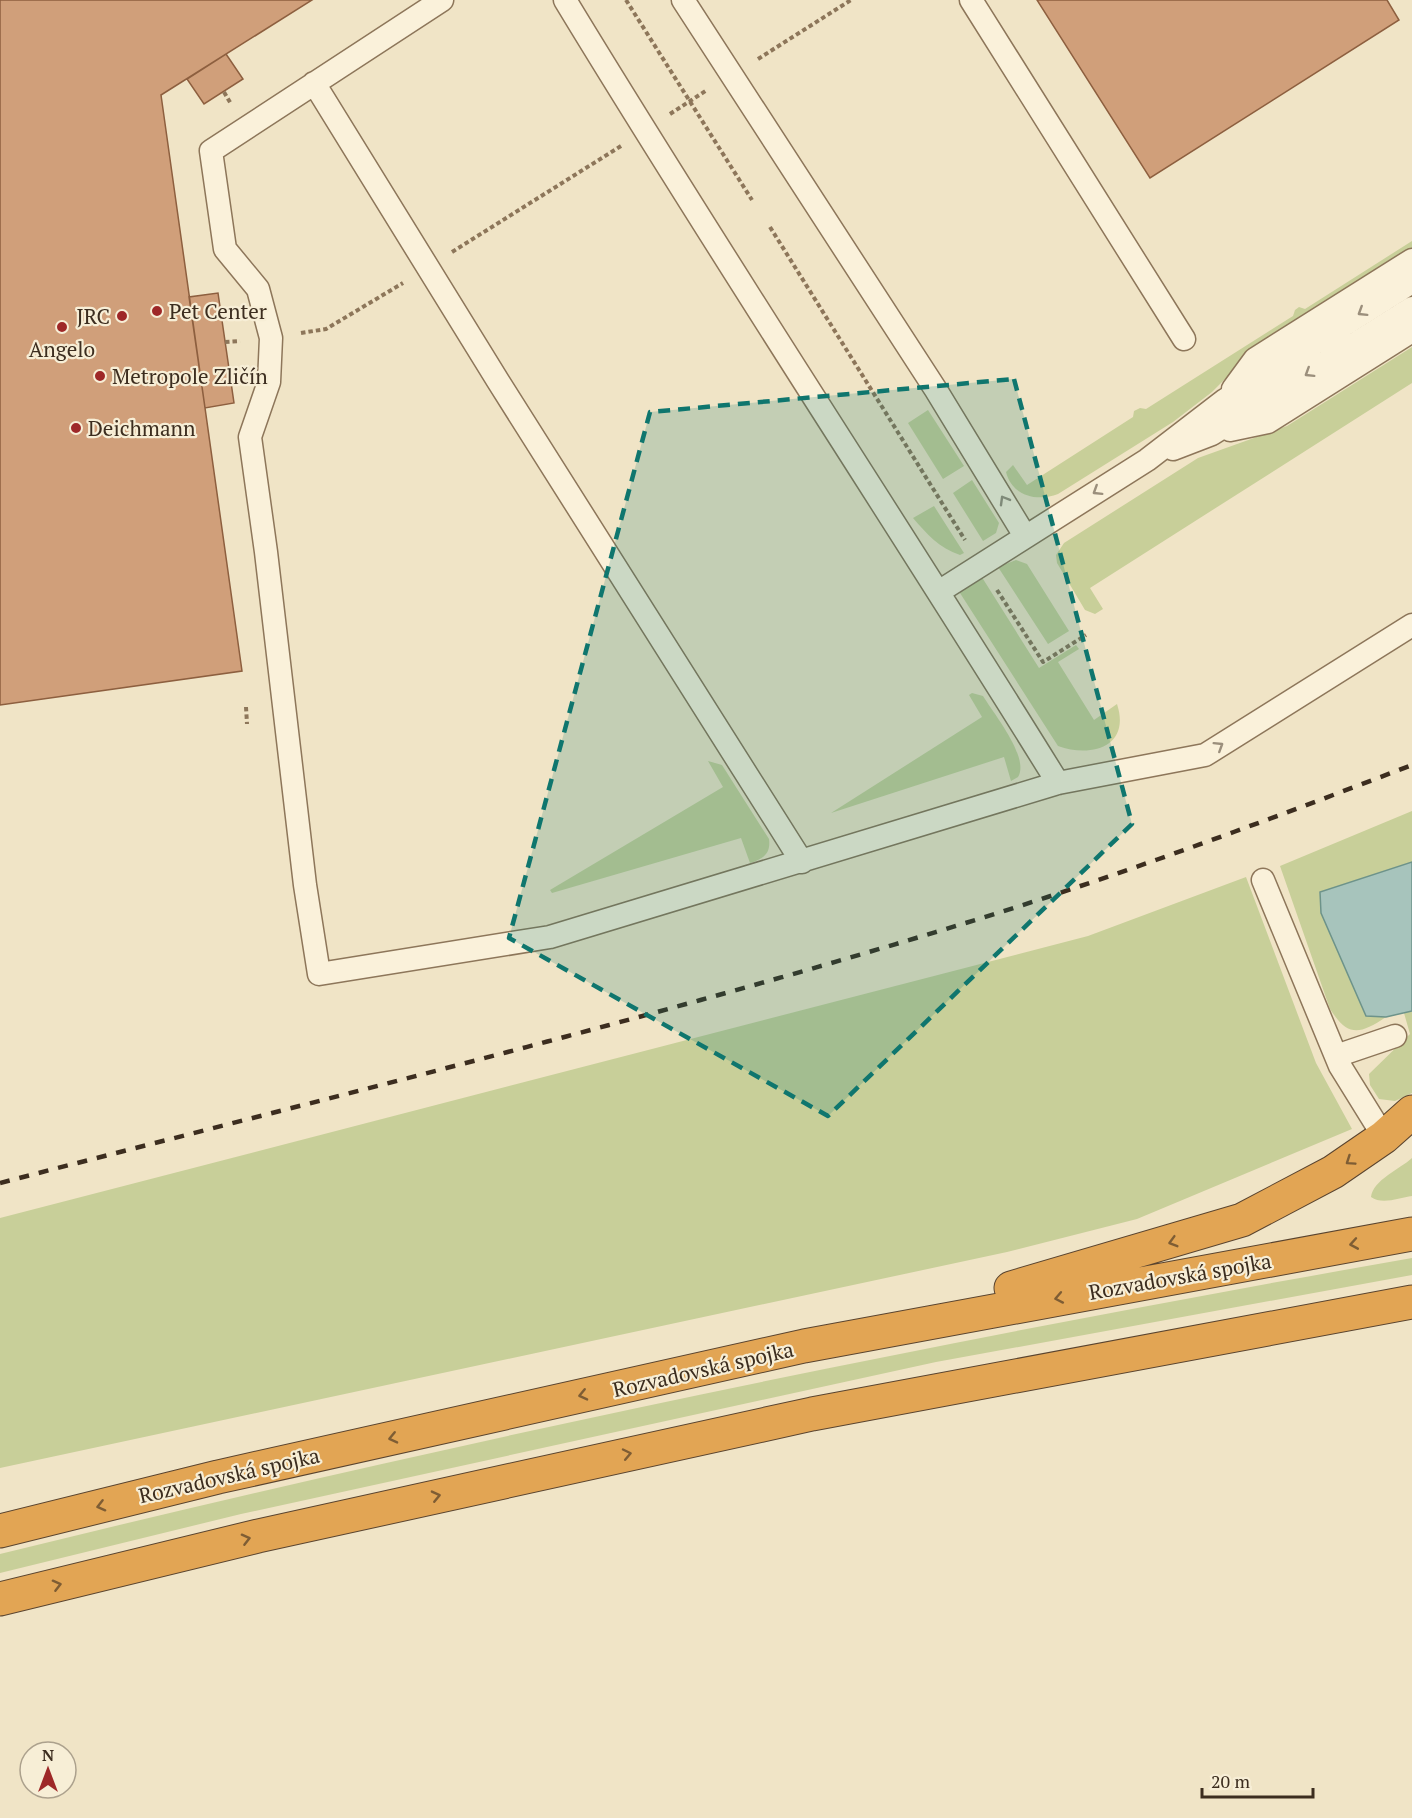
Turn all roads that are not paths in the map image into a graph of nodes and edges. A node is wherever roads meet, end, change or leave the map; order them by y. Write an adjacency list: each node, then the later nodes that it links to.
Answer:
1 (442, 0): 5 (lane)
2 (565, 0): 15 (lane)
3 (682, 0): 14 (lane, one-way to 3)
4 (971, 0): 10 (lane)
5 (314, 83): 18 (lane); 18 (lane)
6 (1412, 260): 11 (lane)
7 (1412, 282): 11 (lane, one-way to 11)
8 (1412, 308): 12 (lane, one-way to 12)
9 (1412, 332): 12 (lane)
10 (1184, 339)
11 (1225, 400): 13 (lane)
12 (1212, 434): 13 (lane)
13 (1147, 460): 14 (lane, one-way to 14)
14 (1025, 536): 15 (lane)
15 (940, 591): 17 (lane)
16 (1412, 625): 17 (lane, one-way to 16)
17 (1058, 783): 18 (lane)
18 (802, 861)
19 (1263, 880): 21 (lane)
20 (1395, 1036): 21 (lane)
21 (1336, 1056): 23 (lane)
22 (1412, 1112): 23 (highway)
23 (1384, 1137): 26 (highway, one-way to 26)
24 (1412, 1234): 26 (highway, Rozvadovská spojka, one-way to 26)
25 (1412, 1302): 28 (highway, one-way to 25)
26 (804, 1346): 27 (highway, Rozvadovská spojka, one-way to 27)
27 (0, 1531)
28 (0, 1599)

